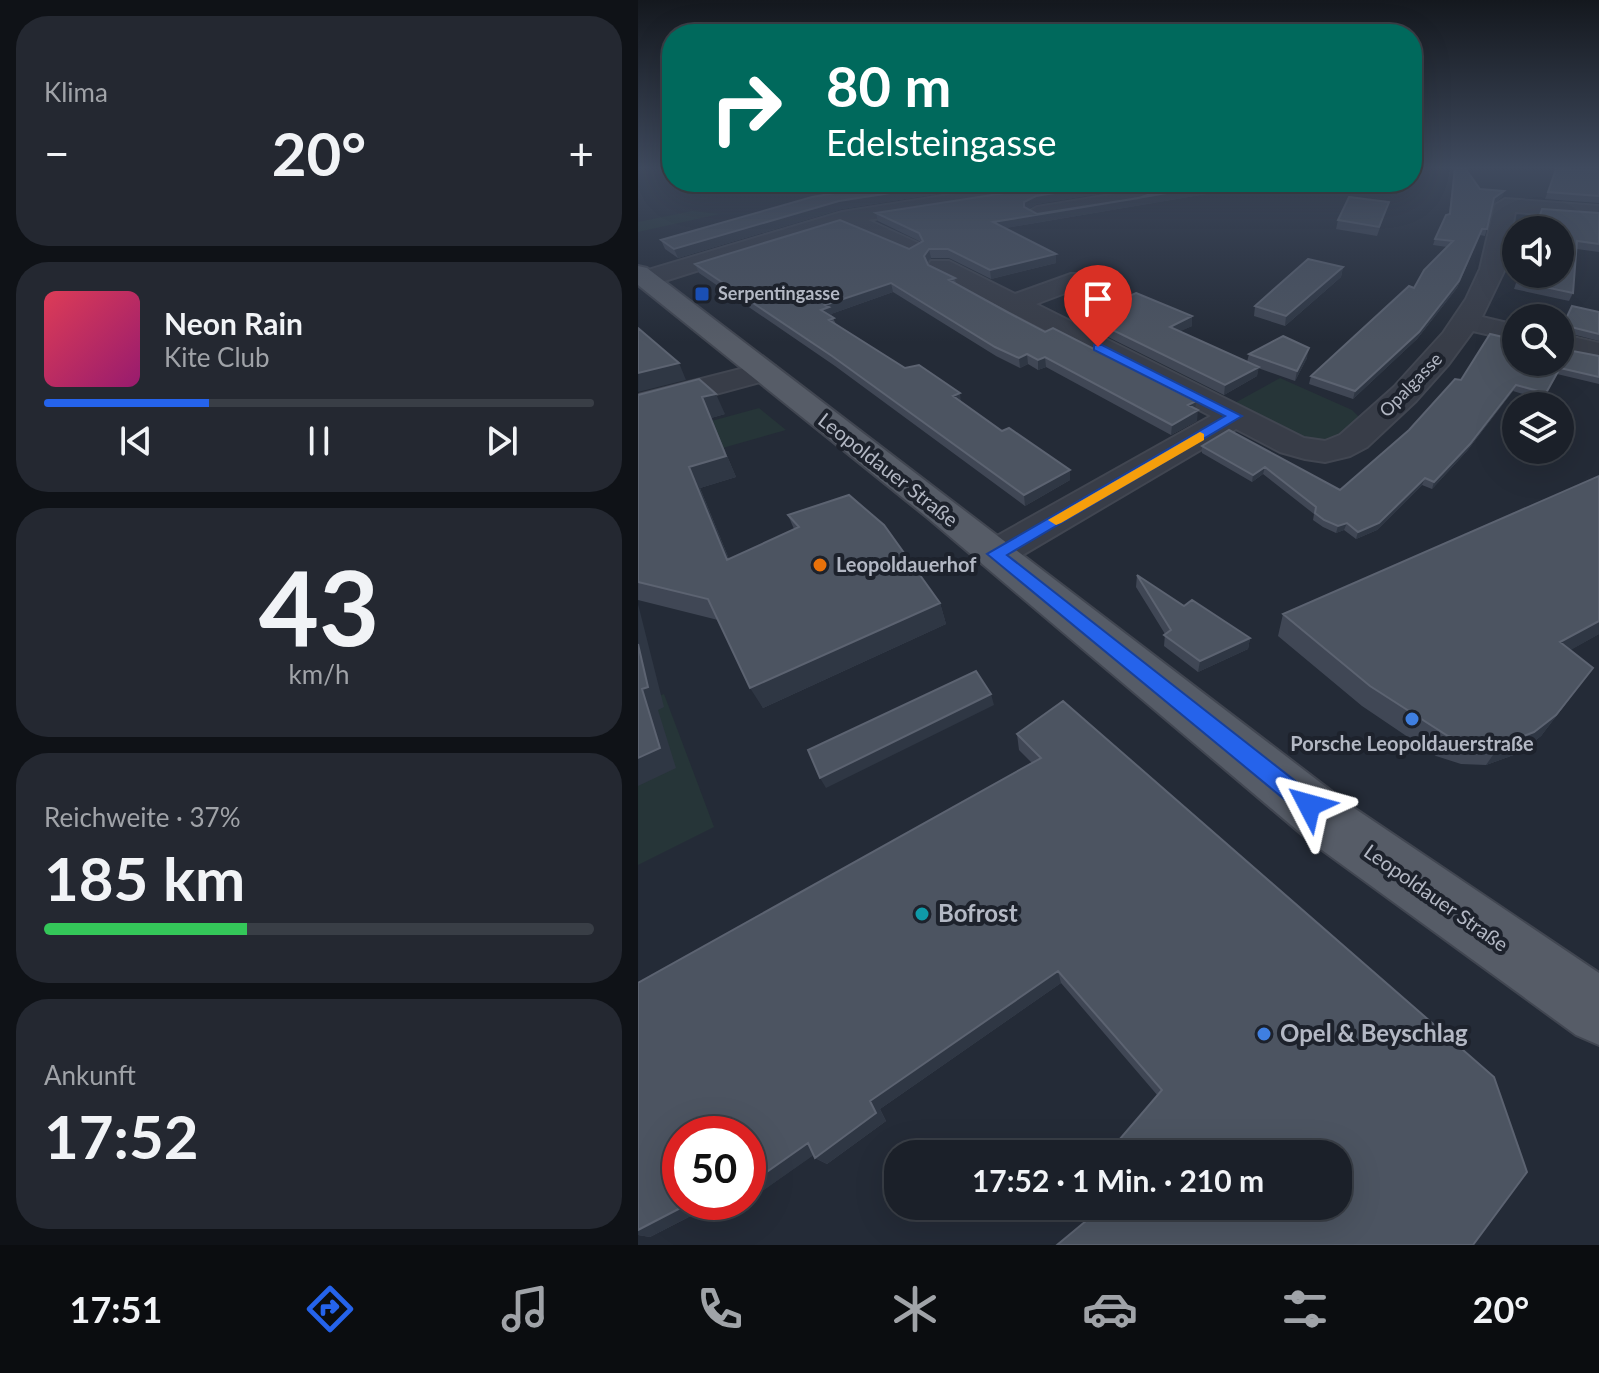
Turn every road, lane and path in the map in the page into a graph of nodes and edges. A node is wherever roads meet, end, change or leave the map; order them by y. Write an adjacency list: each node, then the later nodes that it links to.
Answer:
1 (814, 226): 8 (street)
2 (894, 226): 6 (street)
3 (894, 226): 6 (street)
4 (917, 226): 6 (street)
5 (1503, 226): 11 (street, Opalgasse)
6 (913, 229)
7 (940, 266): 10 (street, Opalgasse)
8 (642, 276): 15 (main road, Leopoldauer Straße)
9 (1080, 279): 10 (street)
10 (1014, 305): 17 (street, Opalgasse)
11 (1466, 321): 12 (street); 17 (street, Opalgasse)
12 (1502, 330)
13 (1574, 346): 14 (street)
14 (1599, 352)
15 (764, 372): 16 (street); 18 (main road, Leopoldauer Straße)
16 (638, 405)
17 (1235, 416): 18 (street)
18 (995, 554): 19 (main road, Leopoldauer Straße)
19 (1599, 1012)

